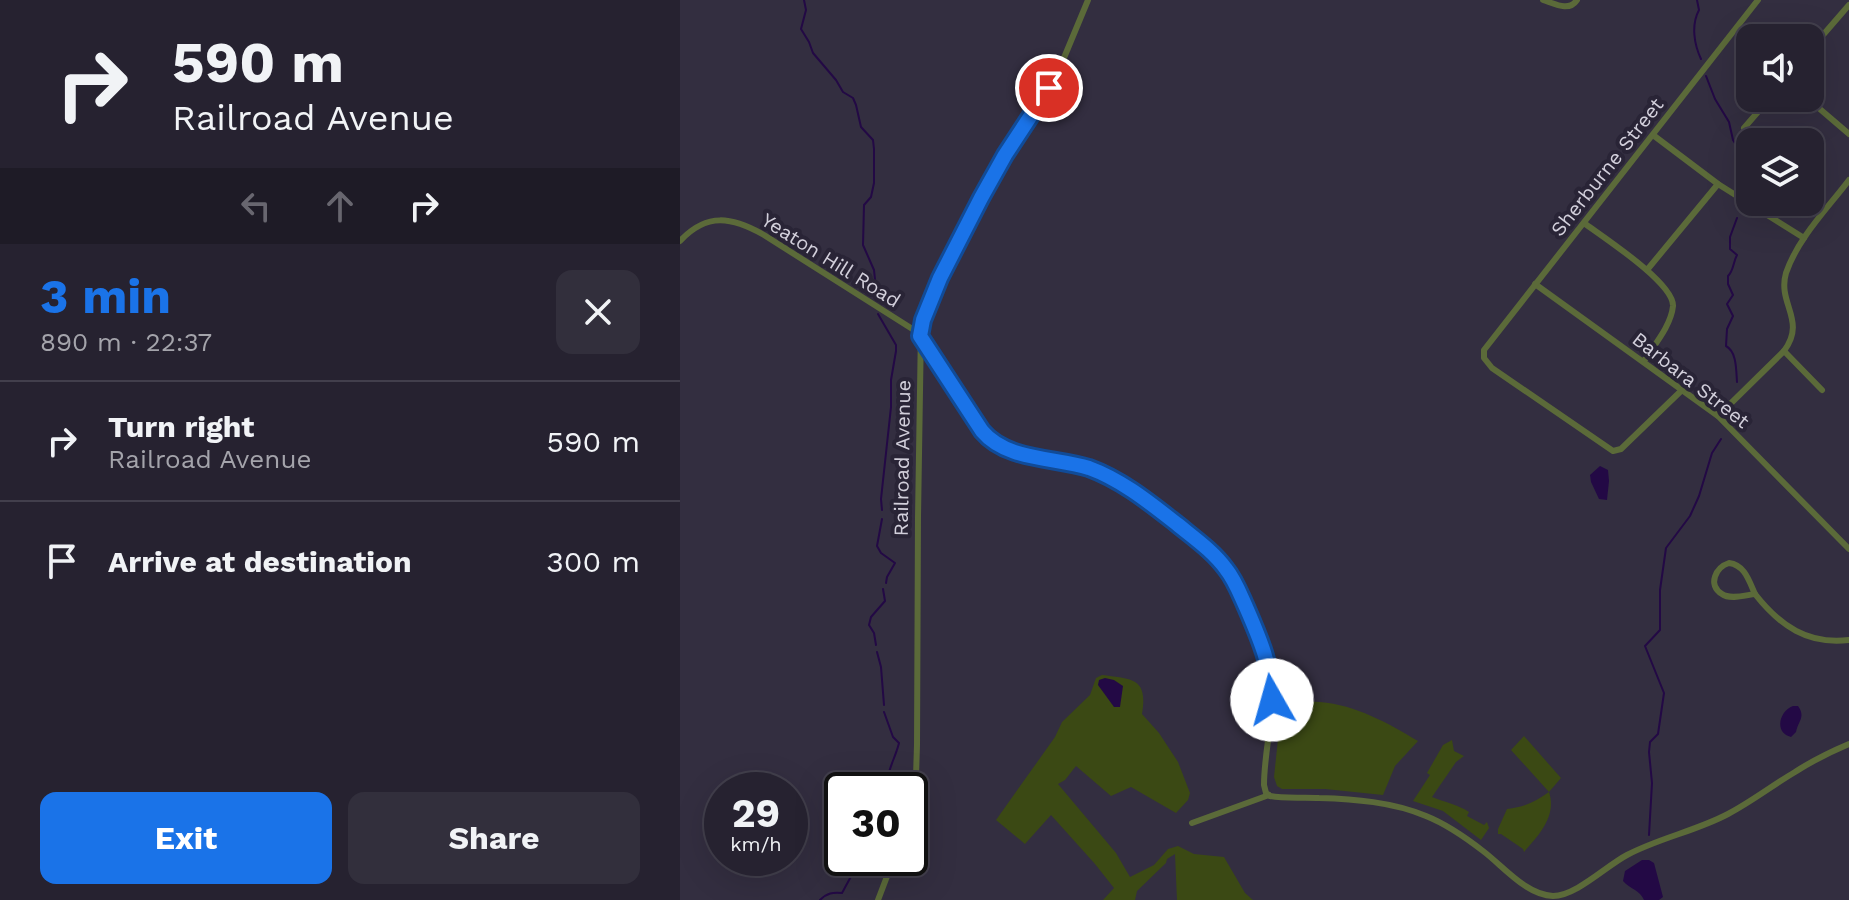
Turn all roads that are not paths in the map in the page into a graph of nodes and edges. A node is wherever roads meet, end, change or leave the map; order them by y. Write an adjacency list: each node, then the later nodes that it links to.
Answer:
1 (1088, 0): 19 (street, Railroad Avenue)
2 (1543, 0): 4 (street)
3 (1758, 0): 11 (street, Sherburne Street)
4 (1575, 3)
5 (1849, 5): 6 (street)
6 (1824, 34)
7 (1758, 112): 9 (street)
8 (1823, 112): 10 (street)
9 (1744, 128)
10 (1849, 134)
11 (1653, 135): 13 (street); 14 (street, Sherburne Street)
12 (1849, 180): 15 (street)
13 (1718, 184): 15 (street); 17 (street)
14 (1584, 223): 17 (street); 18 (street, Sherburne Street)
15 (1804, 238): 20 (street)
16 (680, 241): 19 (street, Yeaton Hill Road)
17 (1647, 270): 21 (street)
18 (1535, 284): 21 (street, Barbara Street); 22 (street, Sherburne Street)
19 (920, 336): 29 (street, Railroad Avenue); 30 (street)
20 (1784, 351): 23 (street); 24 (street)
21 (1644, 361): 22 (street, Barbara Street)
22 (1682, 390): 24 (street, Barbara Street)
23 (1822, 390)
24 (1718, 416): 25 (street, Barbara Street)
25 (1849, 549)
26 (1755, 594): 26 (street); 27 (street)
27 (1849, 640)
28 (1849, 744): 30 (street)
29 (916, 772)
30 (1269, 795): 31 (street)
31 (1192, 823)
32 (887, 876): 33 (street)
33 (878, 900)

